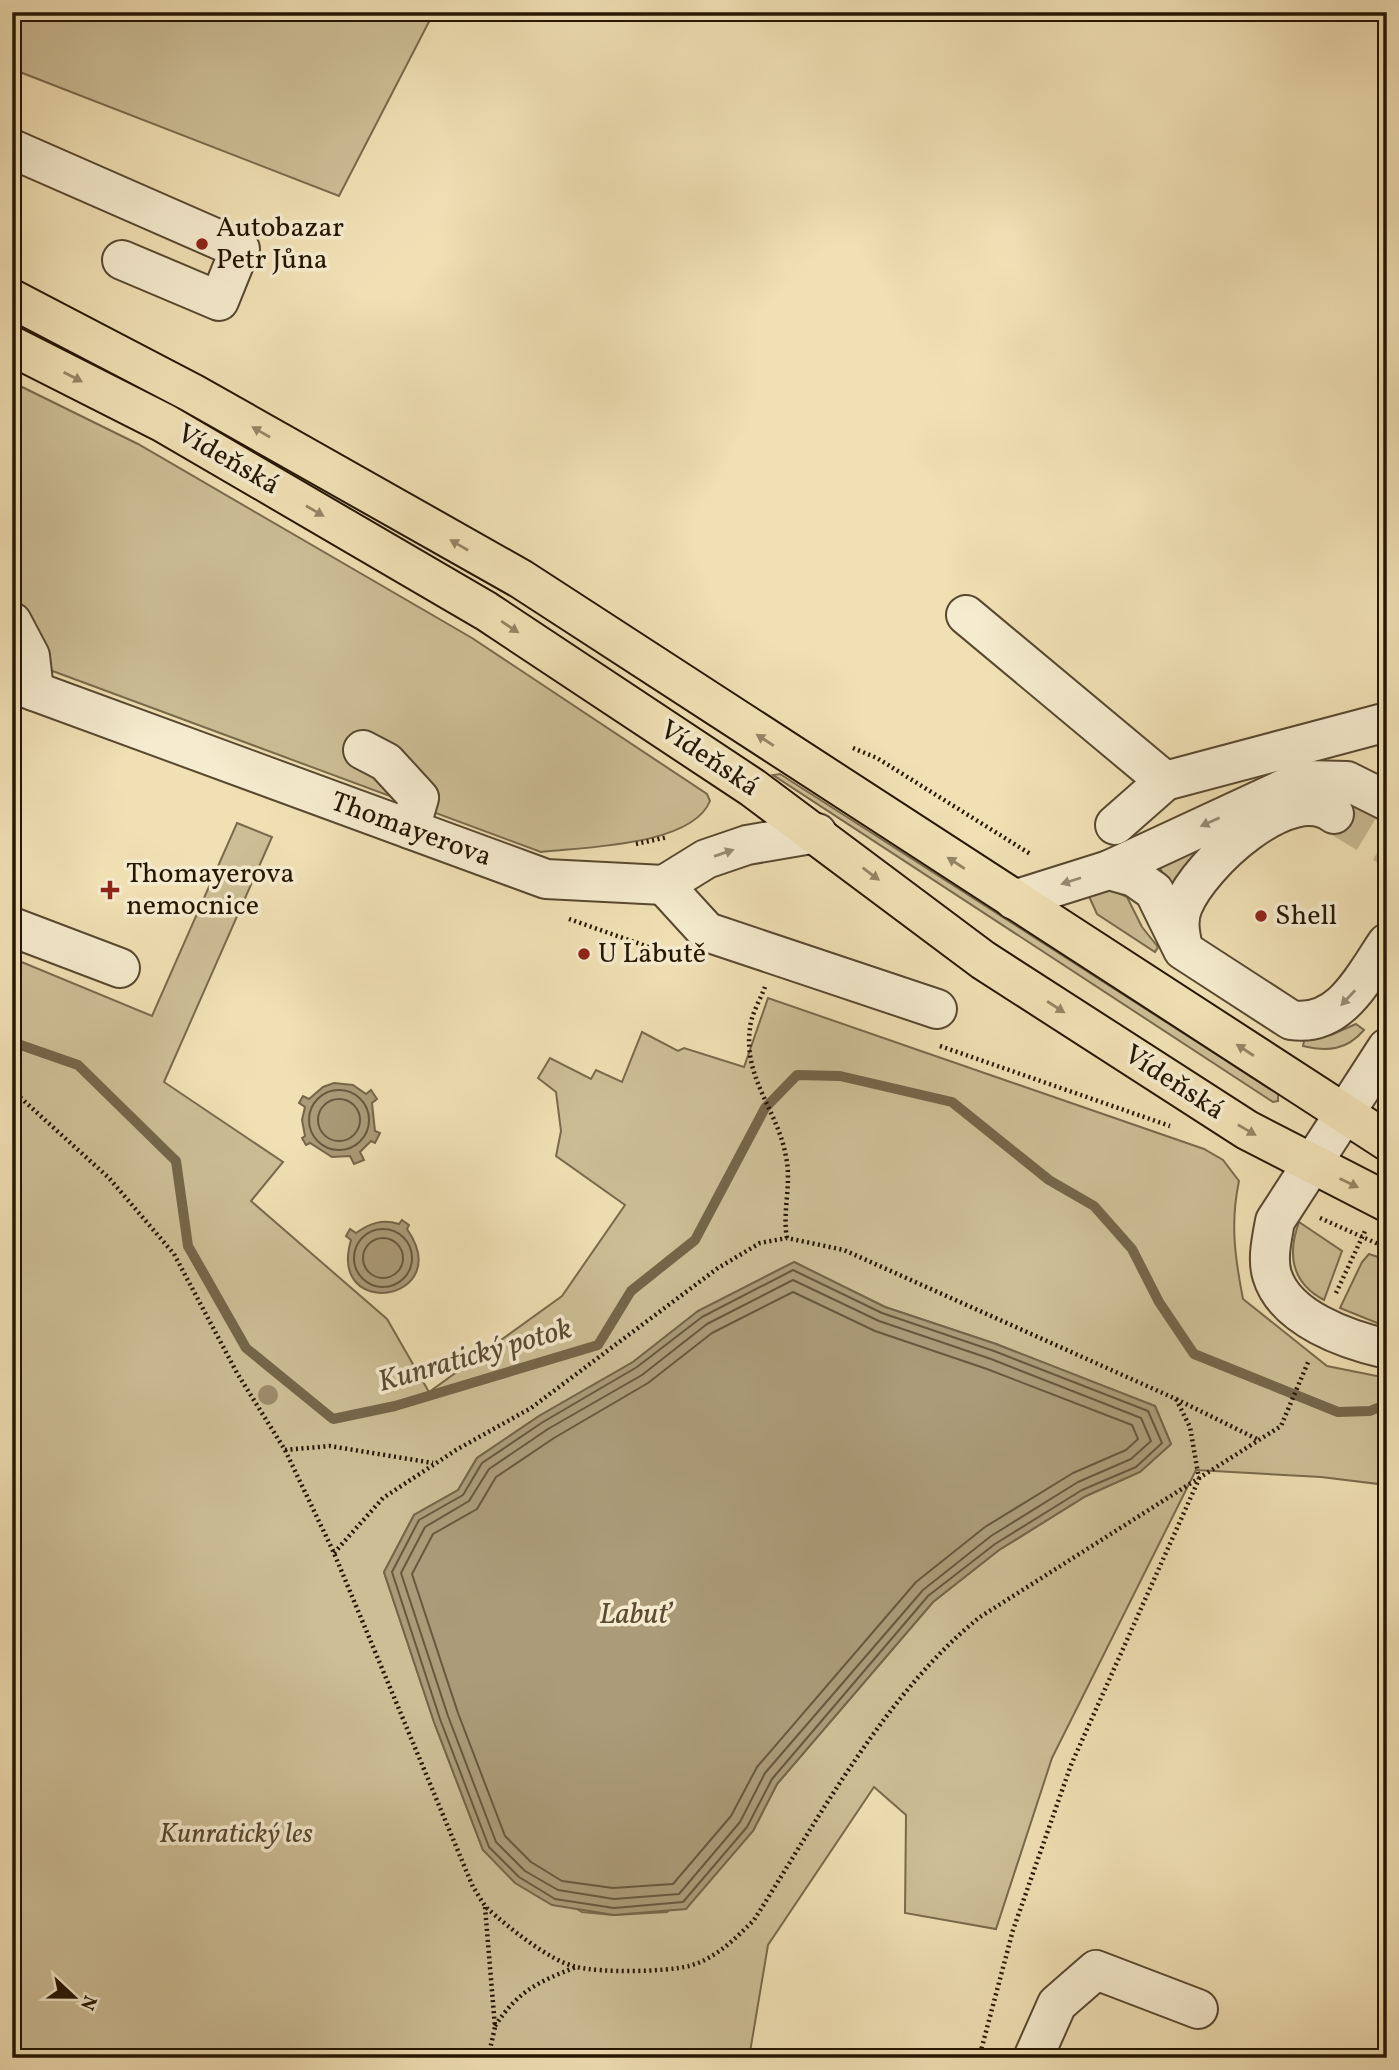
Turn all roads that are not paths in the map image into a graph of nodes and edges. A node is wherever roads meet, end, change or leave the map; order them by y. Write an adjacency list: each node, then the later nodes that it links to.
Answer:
1 (12, 149): 2 (street)
2 (122, 260)
3 (12, 299): 18 (main road, Vídeňská, one-way to 3)
4 (12, 346): 15 (main road, Vídeňská, one-way to 15)
5 (966, 615): 10 (street)
6 (12, 622): 7 (street)
7 (23, 687): 14 (street, Thomayerova)
8 (1387, 722): 10 (street)
9 (363, 750): 14 (street)
10 (1165, 781): 13 (street)
11 (1387, 801): 16 (street, one-way to 16)
12 (1334, 814): 21 (street)
13 (1115, 825)
14 (410, 829): 17 (street, Thomayerova)
15 (817, 833): 17 (street, one-way to 15); 27 (main road, Vídeňská, one-way to 27)
16 (1108, 870): 18 (street, one-way to 18); 21 (street)
17 (664, 886): 23 (street)
18 (1014, 900): 25 (main road, Vídeňská, one-way to 18)
19 (12, 927): 22 (street)
20 (1387, 943): 21 (street, one-way to 21)
21 (1183, 950)
22 (120, 968)
23 (934, 1026)
24 (1387, 1048): 25 (street)
25 (1343, 1114): 26 (main road, Vídeňská); 27 (street)
26 (1387, 1141)
27 (1310, 1165): 28 (main road, Vídeňská, one-way to 28); 29 (street)
28 (1387, 1202)
29 (1387, 1349)
30 (1198, 2008): 31 (street)
31 (1033, 2058)

